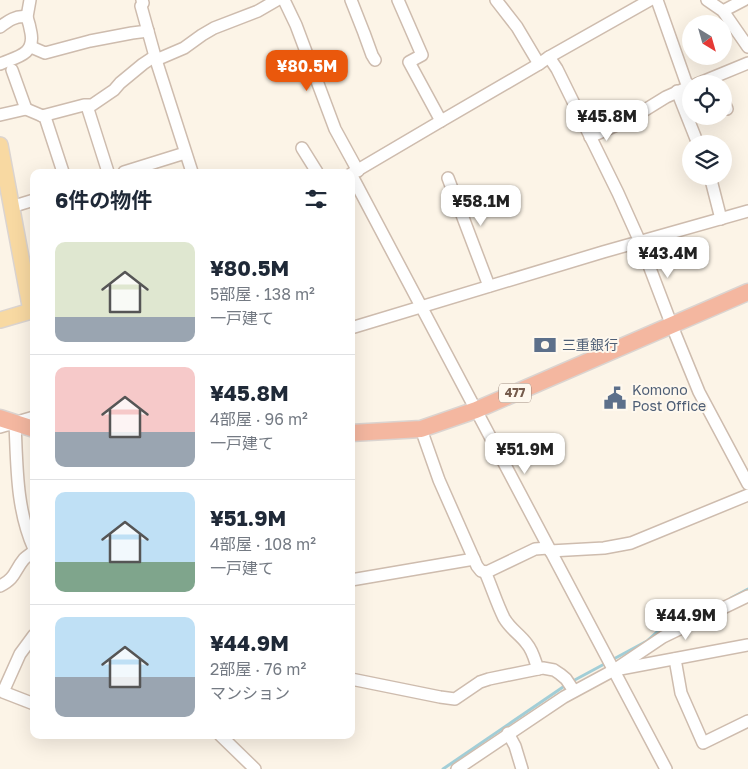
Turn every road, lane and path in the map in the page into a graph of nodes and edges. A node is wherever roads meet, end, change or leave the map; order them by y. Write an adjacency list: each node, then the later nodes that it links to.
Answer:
1 (30, 0): 13 (street)
2 (142, 0): 15 (street)
3 (277, 0): 19 (street)
4 (284, 0): 44 (street)
5 (351, 0): 20 (street)
6 (398, 0): 33 (street)
7 (496, 0): 23 (street)
8 (650, 0): 18 (street)
9 (657, 0): 25 (street)
10 (707, 0): 12 (street)
11 (744, 0): 12 (street)
12 (723, 11): 17 (street)
13 (26, 18): 14 (street); 16 (street)
14 (0, 26)
15 (148, 32): 16 (street); 19 (street)
16 (31, 47): 22 (street)
17 (748, 47)
18 (549, 56): 23 (street); 35 (street)
19 (155, 58): 29 (street); 38 (street)
20 (375, 60)
21 (748, 63): 26 (street)
22 (0, 64)
23 (539, 64): 33 (street)
24 (12, 70): 30 (street)
25 (684, 75)
26 (725, 75)
27 (682, 90): 28 (street)
28 (678, 92): 34 (street); 35 (street)
29 (88, 106): 32 (street); 40 (street)
30 (26, 109): 31 (street); 32 (street)
31 (0, 115)
32 (44, 117): 39 (street)
33 (441, 121): 44 (street)
34 (695, 135)
35 (590, 137): 53 (street)
36 (0, 145): 50 (main road)
37 (302, 148): 43 (street)
38 (185, 153): 41 (street); 42 (street)
39 (62, 169)
40 (107, 169)
41 (134, 169)
42 (191, 169)
43 (315, 169)
44 (358, 170): 45 (street)
45 (355, 172)
46 (448, 178): 54 (street)
47 (355, 182): 57 (street)
48 (712, 185): 52 (street)
49 (30, 201): 50 (street)
50 (11, 207): 56 (main road)
51 (748, 211): 52 (street)
52 (721, 219): 53 (street)
53 (640, 242): 54 (street); 60 (street)
54 (489, 286): 57 (street)
55 (748, 292): 60 (highway, 477)
56 (30, 301)
57 (420, 307): 61 (street); 62 (street)
58 (30, 312): 59 (main road)
59 (0, 320)
60 (672, 326): 62 (highway, 477); 68 (street)
61 (355, 327)
62 (476, 410): 66 (highway, 477); 71 (street)
63 (30, 418): 64 (street)
64 (5, 423): 65 (highway); 70 (street)
65 (30, 428)
66 (421, 429): 67 (highway, 477); 73 (street)
67 (355, 434)
68 (748, 484)
69 (748, 495): 71 (street)
70 (30, 540)
71 (549, 550): 74 (street); 82 (street)
72 (30, 554): 76 (street)
73 (474, 560): 74 (street); 75 (street)
74 (487, 572): 81 (street)
75 (355, 579)
76 (0, 586)
77 (748, 596): 82 (street)
78 (30, 640): 85 (street)
79 (748, 645): 80 (street)
80 (675, 659): 82 (street); 86 (street)
81 (538, 669): 83 (street); 84 (street)
82 (613, 669): 84 (street); 92 (street)
83 (355, 680)
84 (571, 686): 87 (street)
85 (30, 702)
86 (748, 721)
87 (508, 733): 90 (street); 91 (street)
88 (224, 739): 89 (street)
89 (254, 769)
90 (457, 769)
91 (522, 769)
92 (666, 769)

